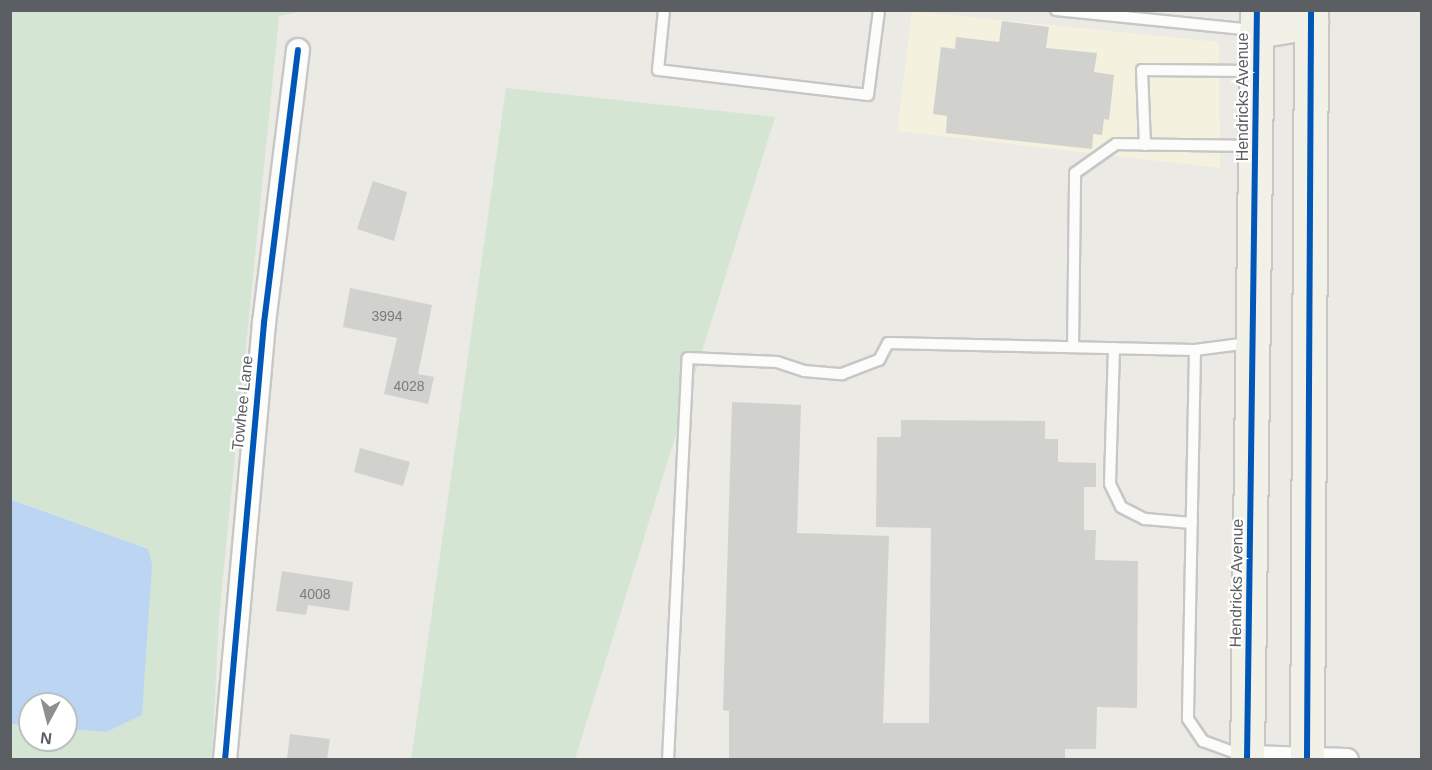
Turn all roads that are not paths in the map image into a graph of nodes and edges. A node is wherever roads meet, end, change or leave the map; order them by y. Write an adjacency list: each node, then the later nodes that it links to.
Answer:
1 (664, 10): 2 (lane)
2 (879, 10)
3 (1056, 10): 5 (lane)
4 (1311, 16): 5 (main road); 11 (main road)
5 (1256, 21): 7 (main road, Hendricks Avenue)
6 (298, 50): 18 (street, Towhee Lane)
7 (1256, 71): 8 (lane); 9 (main road, Hendricks Avenue)
8 (1145, 145): 9 (lane); 12 (lane)
9 (1256, 146): 10 (main road, Hendricks Avenue)
10 (1256, 340): 11 (main road); 14 (lane); 17 (main road, Hendricks Avenue)
11 (1308, 341): 16 (main road)
12 (1073, 347): 13 (lane); 19 (lane)
13 (1114, 348): 14 (lane); 15 (lane)
14 (1195, 350): 15 (lane)
15 (1191, 523): 17 (lane)
16 (1307, 757): 17 (street); 20 (street)
17 (1247, 758)
18 (225, 759)
19 (668, 759)
20 (1347, 759)

